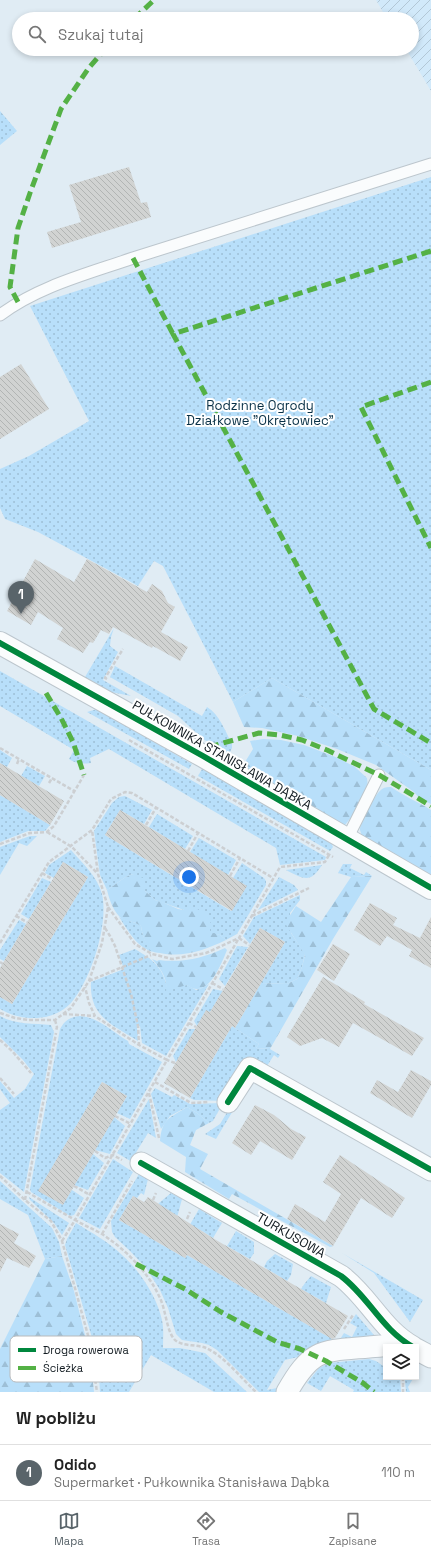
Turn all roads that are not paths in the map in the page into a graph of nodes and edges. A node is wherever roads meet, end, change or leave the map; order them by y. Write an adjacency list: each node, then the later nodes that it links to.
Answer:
1 (431, 164): 2 (lane)
2 (0, 315)
3 (0, 644): 5 (street, PUŁKOWNIKA STANISŁAWA DĄBKA)
4 (379, 775): 5 (lane)
5 (347, 839): 6 (street, PUŁKOWNIKA STANISŁAWA DĄBKA)
6 (431, 888)
7 (228, 1102): 9 (street)
8 (141, 1163): 10 (street, TURKUSOWA)
9 (431, 1170)
10 (407, 1344)
11 (383, 1346): 14 (street)
12 (419, 1351): 13 (street, TURKUSOWA)
13 (431, 1357)
14 (287, 1392)

